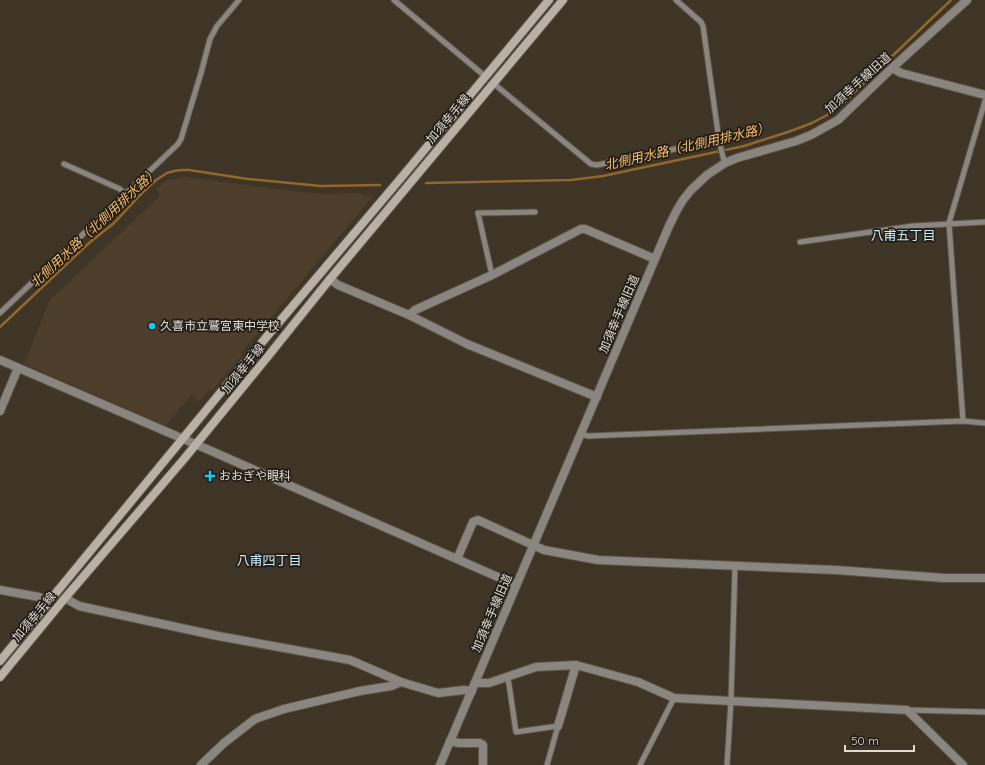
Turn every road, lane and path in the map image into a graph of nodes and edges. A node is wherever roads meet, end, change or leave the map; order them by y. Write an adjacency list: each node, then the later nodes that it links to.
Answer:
1 (239, 0): 15 (lane)
2 (394, 0): 8 (lane)
3 (549, 0): 8 (main road, 加須幸手線)
4 (563, 0): 9 (main road, 加須幸手線)
5 (676, 0): 12 (lane)
6 (967, 0): 7 (street, 加須幸手線旧道)
7 (892, 68): 10 (street); 13 (street, 加須幸手線旧道)
8 (486, 76): 32 (main road, 加須幸手線)
9 (493, 83): 12 (lane); 22 (main road, 加須幸手線)
10 (985, 95)
11 (985, 102): 18 (lane)
12 (720, 142): 13 (lane)
13 (724, 160): 20 (street, 加須幸手線旧道)
14 (64, 164): 15 (lane)
15 (125, 194): 23 (lane)
16 (536, 212): 21 (lane)
17 (985, 222): 18 (lane)
18 (949, 224): 19 (lane); 29 (lane)
19 (800, 242)
20 (655, 259): 21 (street); 27 (street, 加須幸手線旧道)
21 (492, 275): 24 (street)
22 (330, 279): 24 (street); 33 (main road, 加須幸手線)
23 (0, 313)
24 (409, 315): 27 (street)
25 (0, 360): 26 (street)
26 (18, 368): 28 (street); 32 (street)
27 (597, 397): 31 (street, 加須幸手線旧道)
28 (0, 411)
29 (963, 421): 30 (lane); 31 (lane)
30 (985, 423)
31 (581, 434): 34 (street, 加須幸手線旧道)
32 (182, 439): 33 (street); 41 (main road, 加須幸手線)
33 (196, 445): 35 (street); 40 (main road, 加須幸手線)
34 (533, 545): 35 (street); 36 (street); 38 (street, 加須幸手線旧道)
35 (457, 559): 38 (street)
36 (735, 566): 37 (street); 49 (lane)
37 (985, 578)
38 (516, 585): 47 (street, 加須幸手線旧道)
39 (0, 590): 41 (street)
40 (65, 598): 44 (main road, 加須幸手線); 46 (street)
41 (48, 603): 42 (main road, 加須幸手線)
42 (0, 661)
43 (576, 665): 45 (street); 48 (street); 52 (street)
44 (0, 677)
45 (507, 677): 47 (street); 52 (lane)
46 (401, 682): 47 (street); 54 (street)
47 (474, 687): 53 (street, 加須幸手線旧道)
48 (674, 698): 49 (street); 58 (lane)
49 (731, 701): 50 (street); 59 (lane)
50 (907, 710): 51 (lane); 60 (street)
51 (985, 712)
52 (558, 726): 57 (lane)
53 (450, 741): 55 (street, 加須幸手線旧道); 56 (street)
54 (201, 765)
55 (440, 765)
56 (483, 765)
57 (547, 765)
58 (640, 765)
59 (727, 765)
60 (963, 765)

